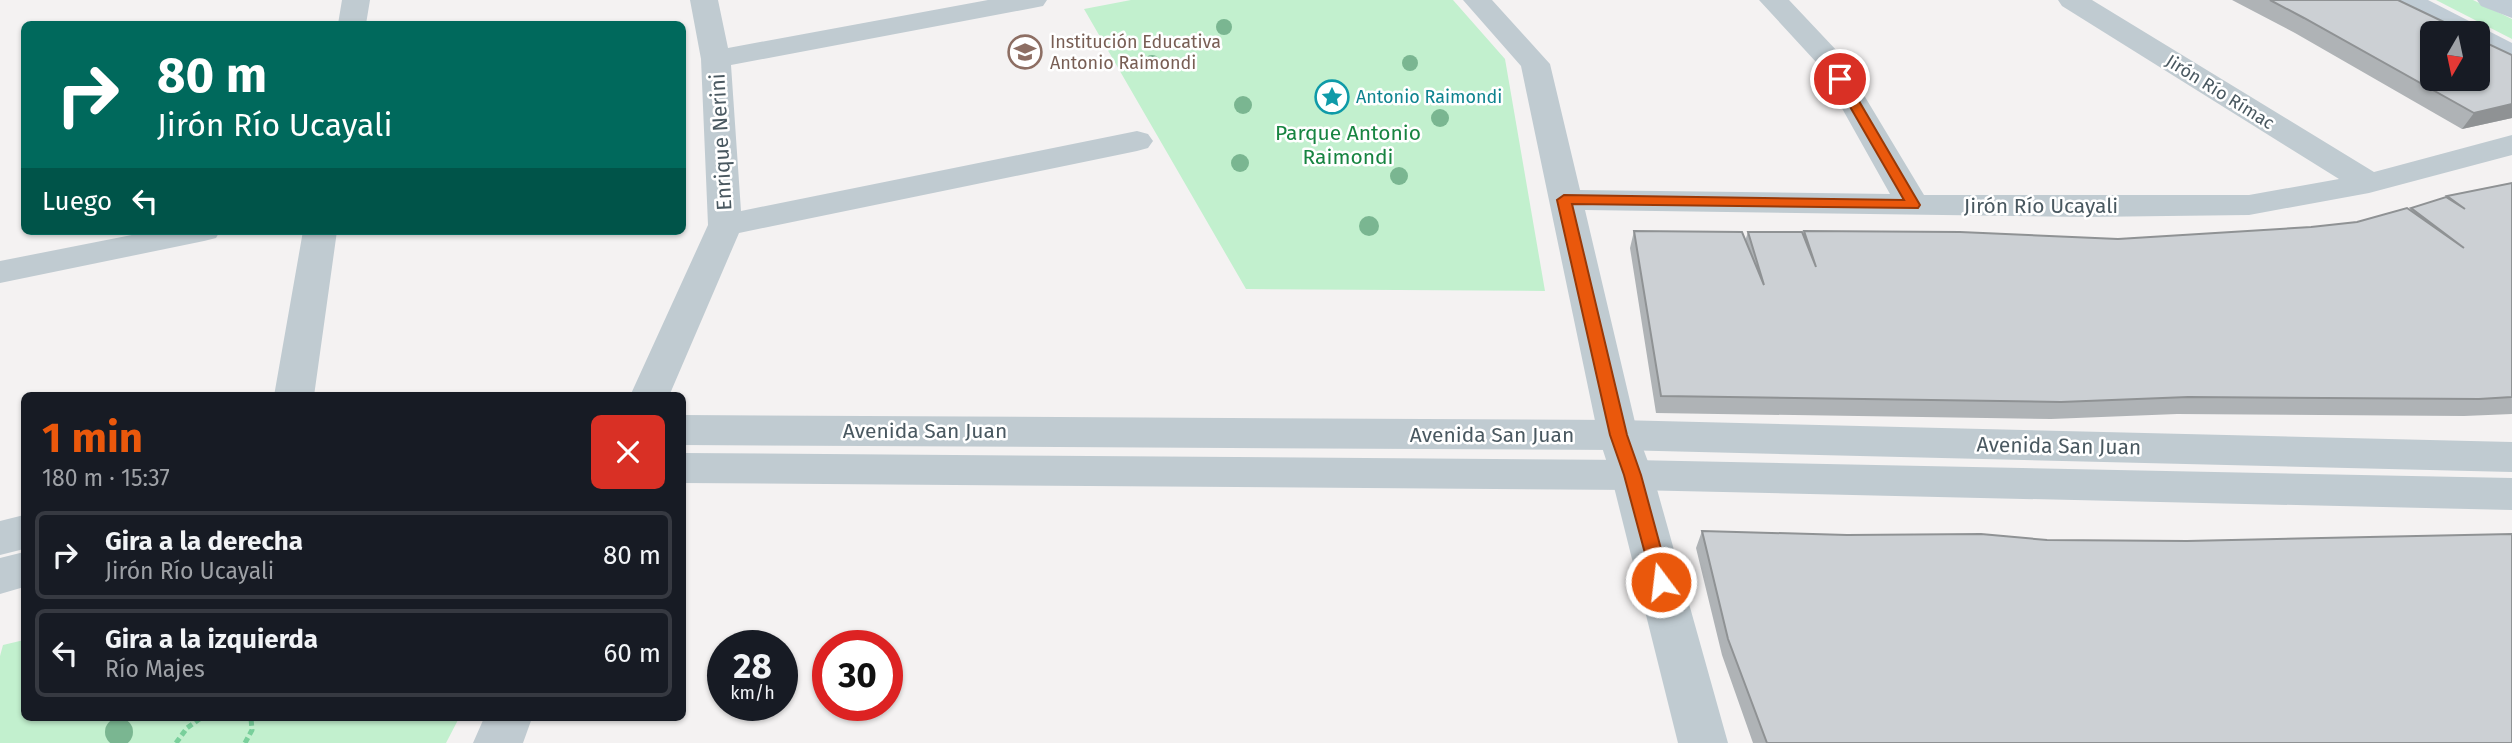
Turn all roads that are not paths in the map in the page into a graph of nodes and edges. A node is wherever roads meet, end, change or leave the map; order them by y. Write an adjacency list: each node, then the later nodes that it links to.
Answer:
1 (356, 0): 10 (street)
2 (704, 0): 14 (street, Enrique Nerini)
3 (1032, 0): 14 (street)
4 (1477, 0): 18 (street)
5 (1773, 0): 19 (street)
6 (2072, 0): 17 (street, Jirón Río Rímac)
7 (2407, 0): 11 (main road)
8 (2491, 0): 9 (main road)
9 (2512, 10)
10 (352, 21)
11 (2447, 21)
12 (2490, 43): 13 (main road)
13 (2512, 55)
14 (716, 59): 20 (street, Enrique Nerini)
15 (1137, 141): 20 (street)
16 (2512, 145): 17 (street, Jirón Río Ucayali)
17 (2369, 183): 19 (street, Jirón Río Ucayali)
18 (1564, 200): 19 (street, Jirón Río Ucayali); 27 (street)
19 (1913, 205)
20 (725, 225): 25 (street, Enrique Nerini)
21 (184, 235): 23 (street)
22 (319, 235): 24 (street)
23 (0, 272)
24 (295, 392)
25 (651, 392)
26 (686, 430): 27 (street, Avenida San Juan)
27 (1618, 435): 28 (street, Avenida San Juan); 30 (street)
28 (2512, 457)
29 (686, 468): 30 (street, Avenida San Juan)
30 (1632, 475): 31 (street, Avenida San Juan); 38 (street)
31 (2512, 494)
32 (21, 534): 33 (street)
33 (0, 538)
34 (21, 571): 35 (street)
35 (0, 576)
36 (507, 721): 37 (street)
37 (498, 743)
38 (1703, 743)

